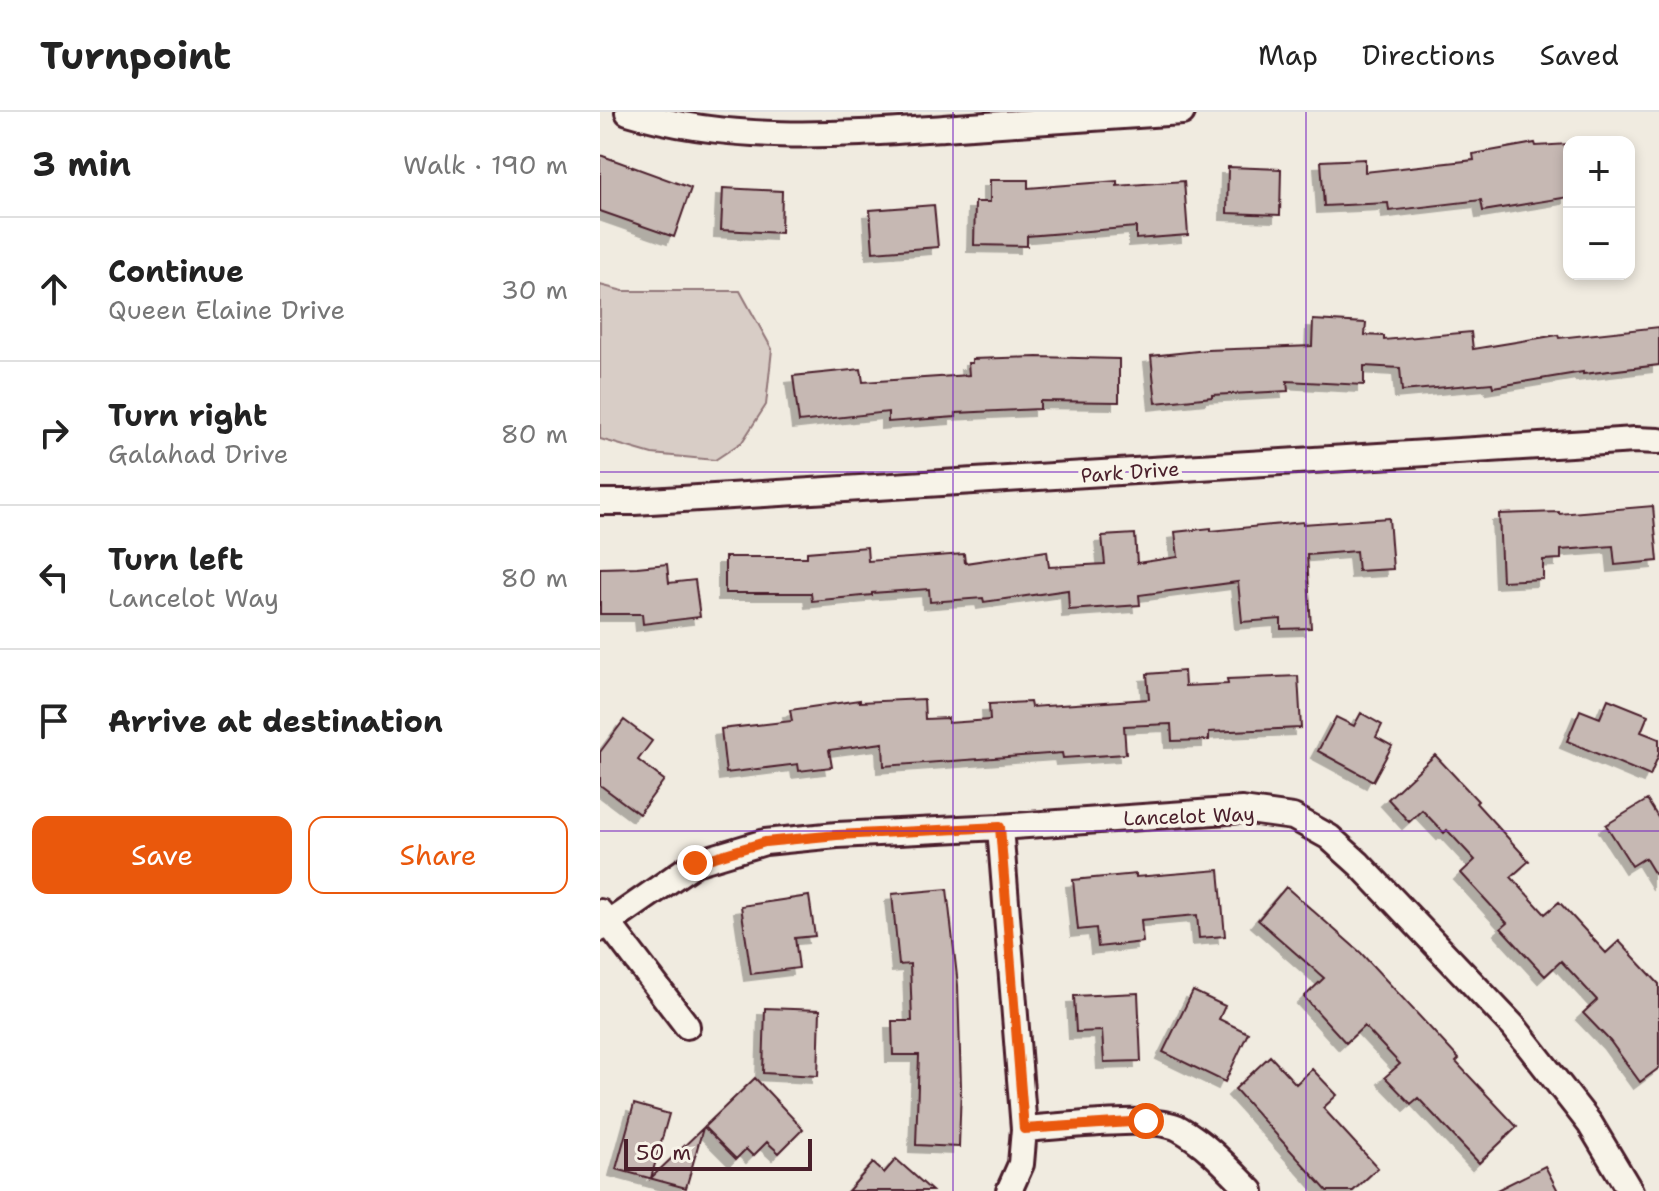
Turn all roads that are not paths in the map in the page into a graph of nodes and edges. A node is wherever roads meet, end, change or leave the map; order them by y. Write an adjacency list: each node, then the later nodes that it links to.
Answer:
1 (628, 112): 2 (street)
2 (1182, 112)
3 (1659, 441): 4 (street, Park Drive)
4 (600, 502)
5 (1000, 827): 6 (street, Lancelot Way); 8 (street); 11 (street, Lancelot Way)
6 (603, 921): 7 (street)
7 (687, 1026)
8 (1024, 1129): 9 (street); 10 (street)
9 (1009, 1191)
10 (1251, 1191)
11 (1630, 1191)

